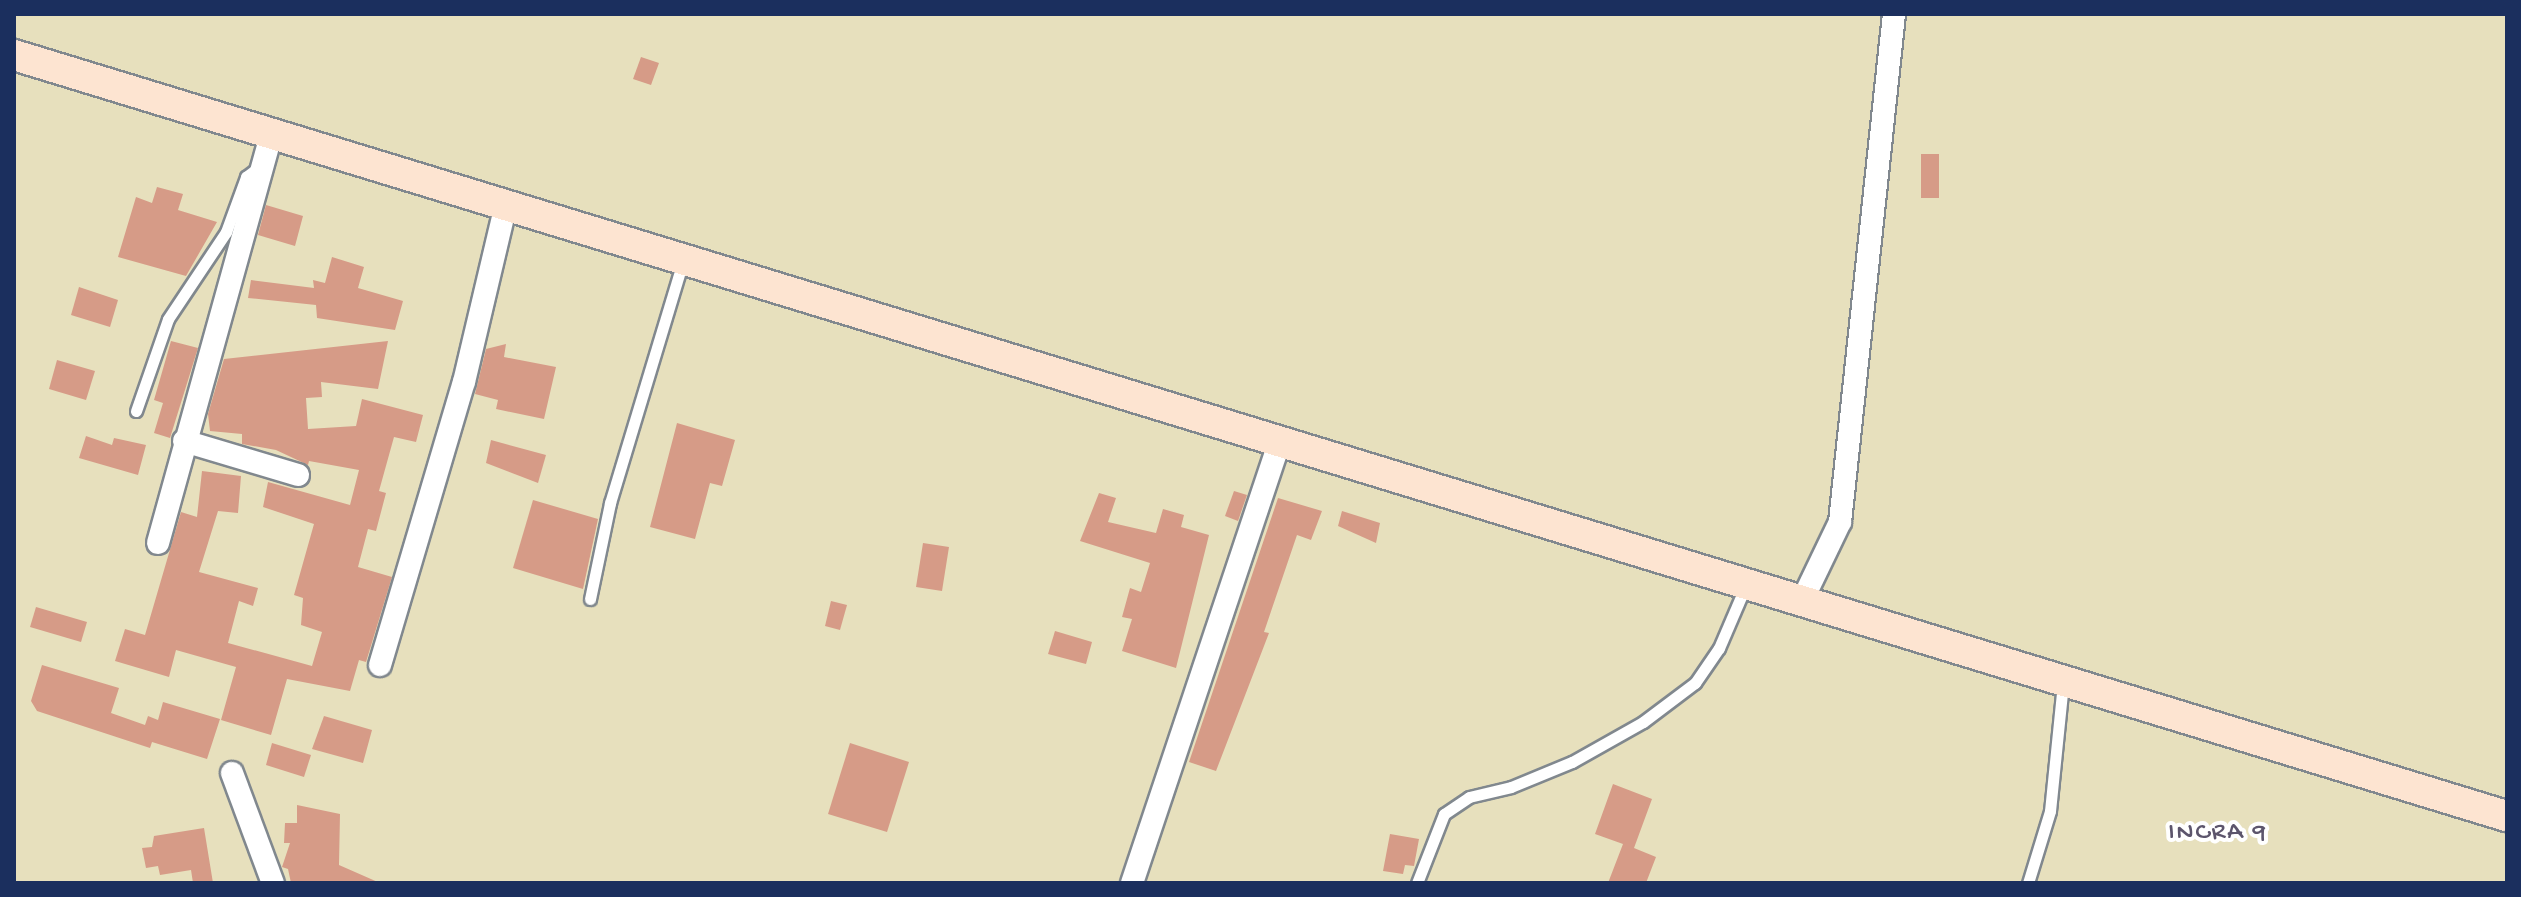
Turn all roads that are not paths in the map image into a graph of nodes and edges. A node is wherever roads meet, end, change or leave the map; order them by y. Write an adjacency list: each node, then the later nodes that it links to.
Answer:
1 (1894, 14): 14 (street)
2 (14, 55): 3 (main road)
3 (272, 132): 4 (street); 5 (main road)
4 (263, 165): 7 (lane); 9 (street)
5 (506, 204): 6 (main road); 15 (street)
6 (684, 258): 8 (main road); 13 (lane)
7 (136, 411)
8 (1281, 438): 12 (main road); 20 (street)
9 (184, 441): 10 (street); 11 (street)
10 (298, 475)
11 (158, 543)
12 (1746, 585): 14 (main road); 21 (lane)
13 (590, 599)
14 (1801, 603): 16 (main road)
15 (380, 665)
16 (2063, 683): 18 (main road); 22 (lane)
17 (232, 773): 19 (street)
18 (2507, 816)
19 (273, 883)
20 (1132, 883)
21 (1417, 883)
22 (2028, 883)

